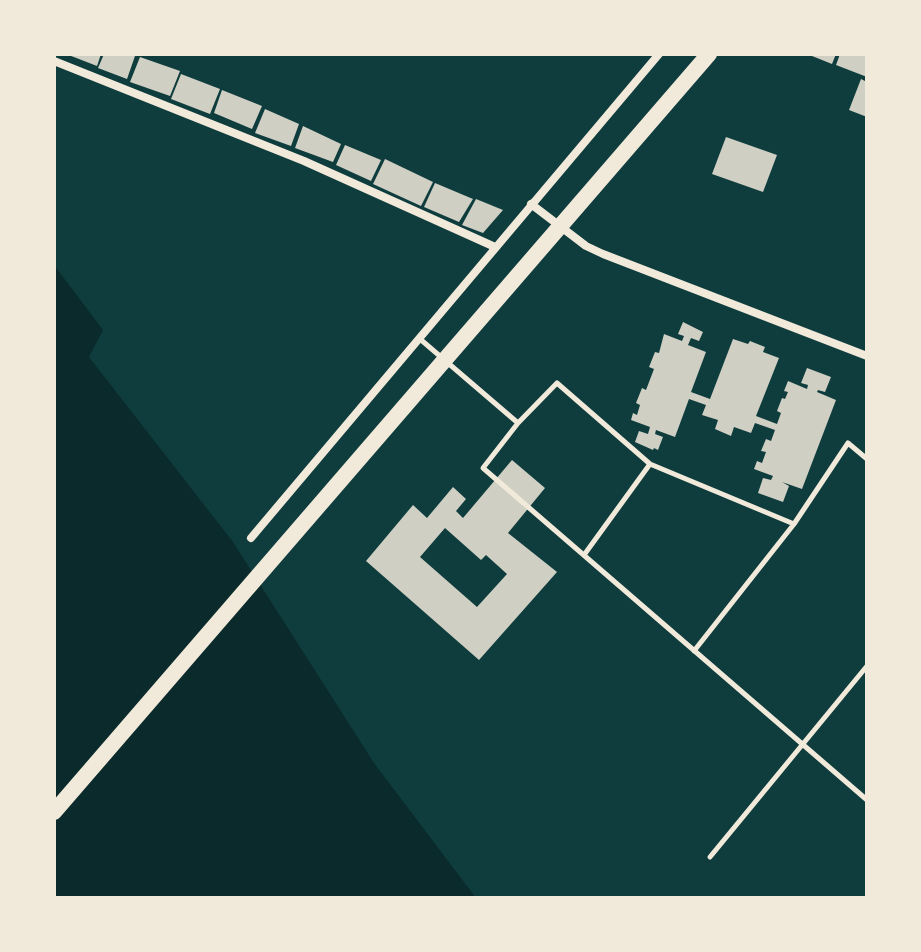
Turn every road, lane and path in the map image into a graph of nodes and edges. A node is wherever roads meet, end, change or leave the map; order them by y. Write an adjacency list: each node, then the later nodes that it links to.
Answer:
1 (659, 54): 4 (street)
2 (709, 54): 18 (highway)
3 (54, 61): 5 (street)
4 (531, 204): 5 (street); 7 (street)
5 (495, 247): 6 (street)
6 (419, 338): 8 (lane); 12 (street)
7 (867, 356)
8 (518, 423): 10 (lane); 13 (lane)
9 (867, 459): 11 (lane)
10 (650, 464): 11 (lane); 13 (lane)
11 (794, 524): 14 (lane)
12 (251, 538)
13 (584, 555): 14 (lane)
14 (694, 651): 16 (lane)
15 (867, 666): 16 (lane)
16 (802, 744): 17 (lane); 19 (lane)
17 (867, 800)
18 (54, 812)
19 (710, 857)

